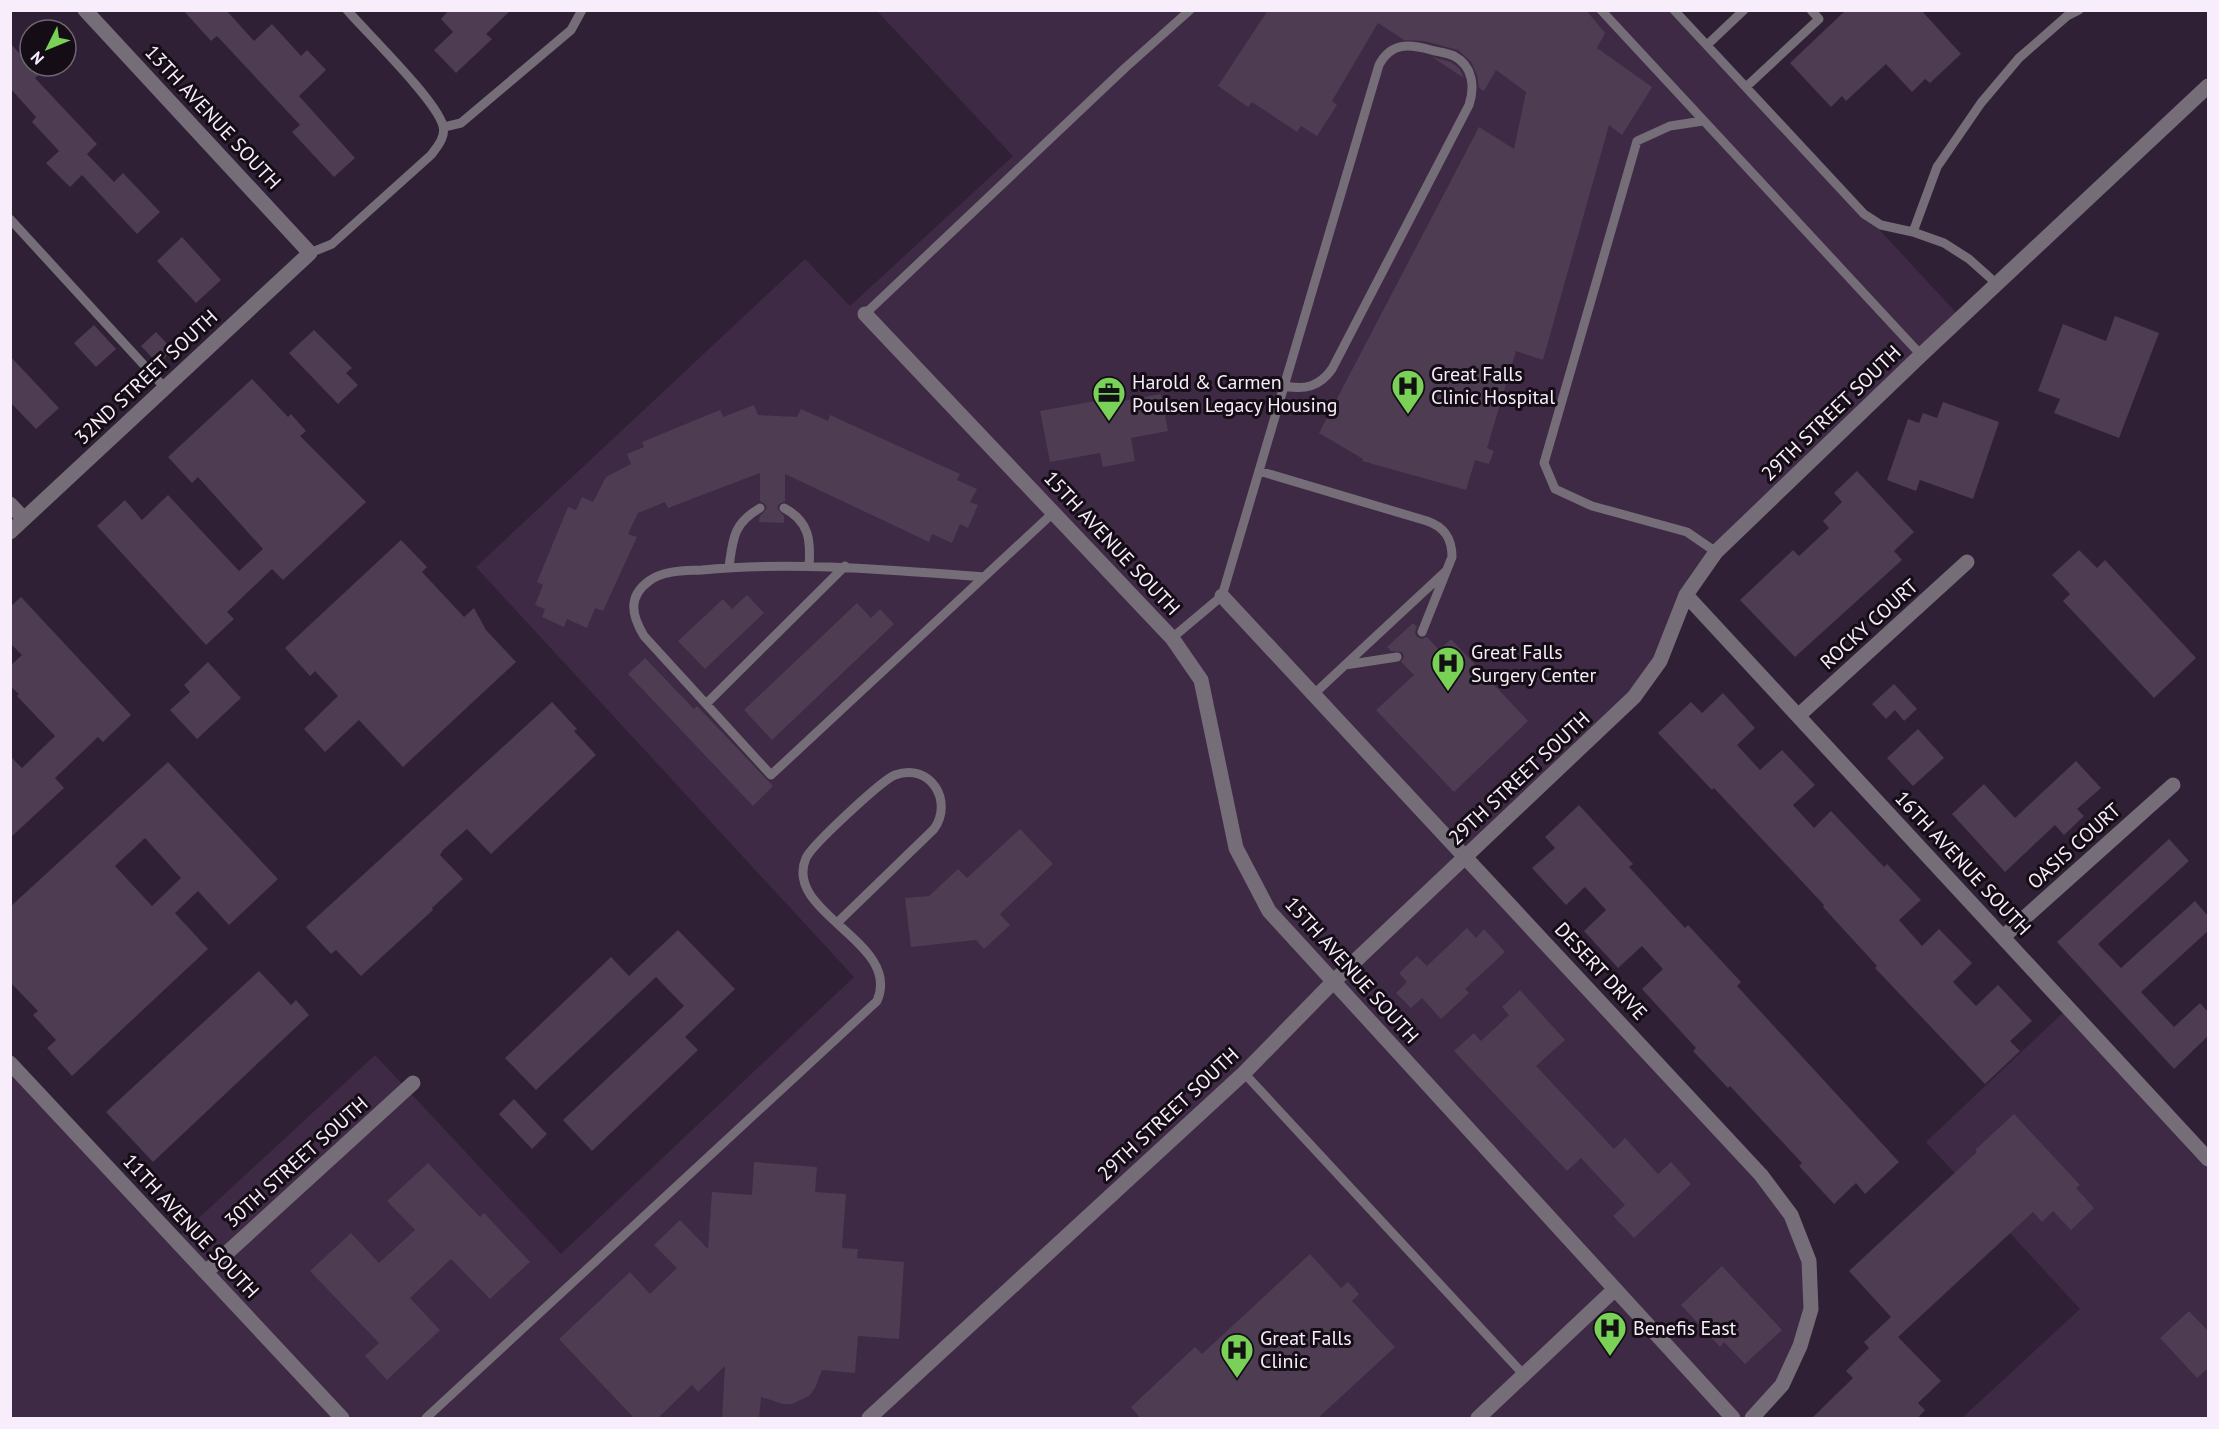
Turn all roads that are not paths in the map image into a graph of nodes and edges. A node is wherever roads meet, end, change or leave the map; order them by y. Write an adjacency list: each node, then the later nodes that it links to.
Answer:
1 (85, 10): 17 (street, 13TH AVENUE SOUTH)
2 (347, 10): 14 (lane)
3 (582, 10): 14 (lane)
4 (1190, 10): 19 (lane)
5 (1601, 10): 13 (lane)
6 (1674, 10): 10 (lane)
7 (1743, 10): 10 (lane)
8 (1811, 10): 12 (lane)
9 (2079, 10): 16 (lane)
10 (1707, 45): 12 (lane)
11 (2208, 86): 18 (street, 29TH STREET SOUTH)
12 (1746, 87): 16 (lane)
13 (1703, 121): 20 (lane); 30 (lane)
14 (444, 127): 17 (lane)
15 (10, 219): 22 (lane)
16 (1913, 231): 18 (lane)
17 (310, 253): 22 (street, 32ND STREET SOUTH)
18 (1997, 284): 20 (street, 29TH STREET SOUTH)
19 (865, 314): 27 (street, 15TH AVENUE SOUTH)
20 (1921, 355): 30 (street, 29TH STREET SOUTH)
21 (1284, 386): 21 (lane); 23 (lane)
22 (165, 388): 28 (street, 32ND STREET SOUTH)
23 (1259, 471): 35 (lane); 37 (lane)
24 (10, 504): 28 (street)
25 (760, 508): 34 (lane)
26 (784, 508): 32 (lane)
27 (1054, 512): 36 (lane); 40 (street, 15TH AVENUE SOUTH)
28 (24, 519): 29 (street, 32ND STREET SOUTH)
29 (10, 532)
30 (1716, 552): 38 (street, 29TH STREET SOUTH)
31 (1967, 562): 45 (street, ROCKY COURT)
32 (809, 566): 33 (lane); 34 (lane)
33 (845, 566): 36 (lane); 44 (lane)
34 (729, 567): 44 (lane)
35 (1449, 569): 39 (lane); 42 (lane)
36 (984, 577): 44 (lane)
37 (1222, 596): 40 (lane); 43 (street, DESERT DRIVE)
38 (1686, 596): 45 (street, 16TH AVENUE SOUTH); 47 (street, 29TH STREET SOUTH)
39 (1422, 632)
40 (1172, 638): 50 (street, 15TH AVENUE SOUTH)
41 (1397, 657): 42 (lane)
42 (1345, 665): 43 (lane)
43 (1314, 694): 47 (street, DESERT DRIVE)
44 (706, 704)
45 (1798, 716): 49 (street, 16TH AVENUE SOUTH)
46 (2174, 785): 49 (street, OASIS COURT)
47 (1466, 856): 50 (street, 29TH STREET SOUTH); 63 (street, DESERT DRIVE)
48 (837, 922): 48 (lane); 59 (lane)
49 (2003, 937): 54 (street, 16TH AVENUE SOUTH)
50 (1334, 982): 52 (street, 29TH STREET SOUTH); 56 (street, 15TH AVENUE SOUTH)
51 (10, 1063): 55 (street, 11TH AVENUE SOUTH)
52 (1244, 1073): 57 (lane); 60 (street, 29TH STREET SOUTH)
53 (414, 1083): 55 (street, 30TH STREET SOUTH)
54 (2208, 1159)
55 (206, 1272): 58 (street, 11TH AVENUE SOUTH)
56 (1615, 1290): 57 (street); 62 (street, 15TH AVENUE SOUTH)
57 (1524, 1375): 61 (street)
58 (342, 1419)
59 (426, 1419)
60 (869, 1419)
61 (1478, 1419)
62 (1733, 1419)
63 (1752, 1419)

